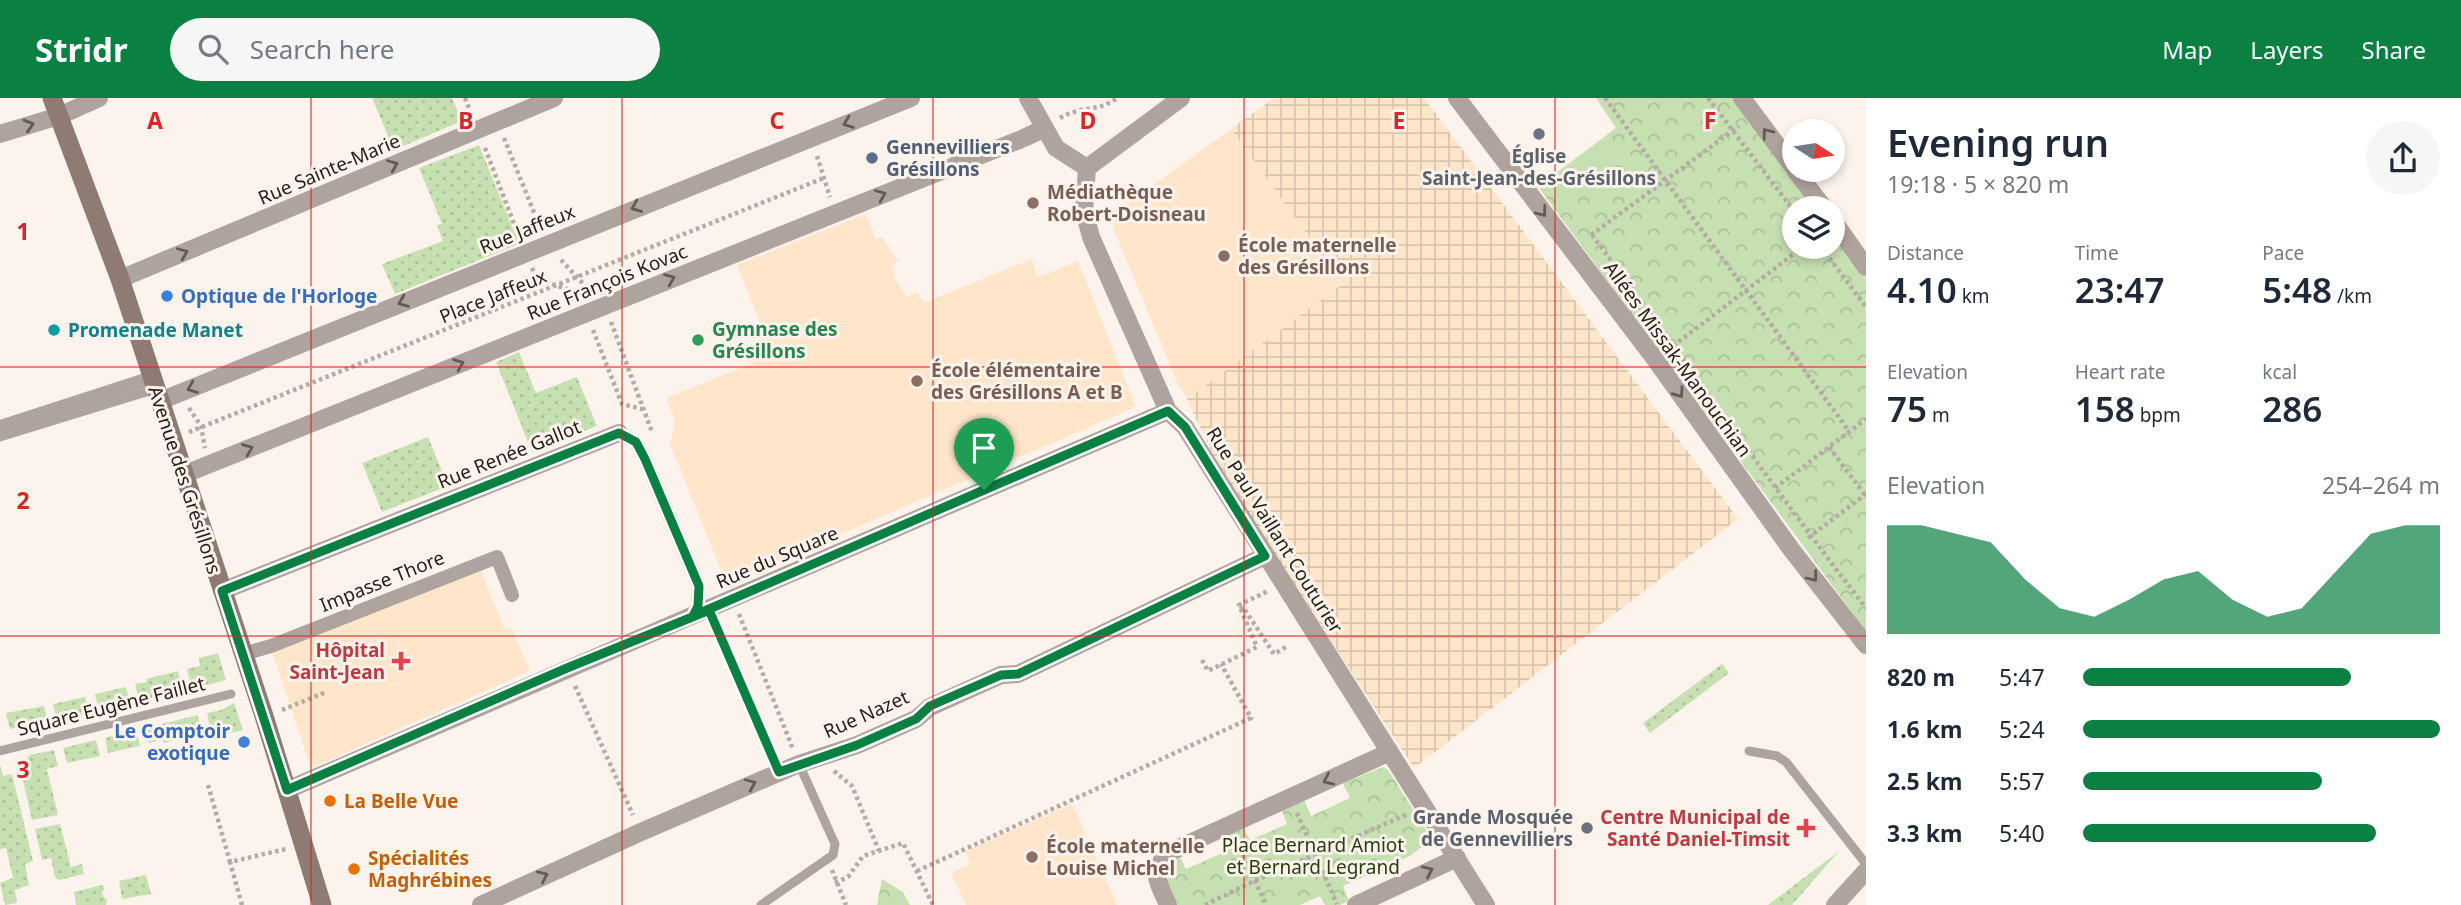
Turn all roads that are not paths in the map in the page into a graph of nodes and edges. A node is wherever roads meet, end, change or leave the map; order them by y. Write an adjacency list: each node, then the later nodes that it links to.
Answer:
1 (99, 98): 8 (street)
2 (554, 98): 17 (street, Rue Sainte-Marie, one-way to 2)
3 (911, 98): 18 (street, Rue Jaffeux, one-way to 18)
4 (1028, 98): 9 (street)
5 (1181, 98): 12 (street)
6 (1457, 98): 28 (street, Allées Missak-Manouchian, one-way to 28)
7 (1742, 98): 11 (street, one-way to 7)
8 (55, 107): 10 (street, one-way to 8); 17 (main road, Avenue des Grésillons)
9 (1045, 128): 12 (street); 23 (street, Rue François Kovac, one-way to 9)
10 (0, 134)
11 (1782, 153)
12 (1087, 168): 19 (street, Rue Paul Vaillant Couturier)
13 (1804, 182): 14 (street)
14 (1815, 196)
15 (1845, 237): 16 (street)
16 (1866, 267)
17 (120, 279): 18 (main road, Avenue des Grésillons)
18 (156, 389): 20 (street); 22 (lane); 23 (main road, Avenue des Grésillons)
19 (1168, 411): 24 (street, Rue Paul Vaillant Couturier); 27 (street, Rue du Square)
20 (0, 427)
21 (619, 433): 25 (street, Rue Renée Gallot); 27 (street, Rue Renée Gallot)
22 (0, 437)
23 (185, 474): 25 (main road, Avenue des Grésillons)
24 (1265, 556): 33 (street, Rue Paul Vaillant Couturier); 34 (street, Rue Nazet)
25 (222, 591): 29 (main road, Avenue des Grésillons)
26 (512, 595): 29 (street, Impasse Thore)
27 (701, 613): 35 (street, Rue du Square)
28 (1866, 645)
29 (243, 654): 35 (main road, Avenue des Grésillons)
30 (231, 694): 31 (lane, Square Eugène Faillet)
31 (0, 751)
32 (1749, 751): 37 (lane)
33 (1390, 752): 36 (street, Rue Paul Vaillant Couturier); 42 (street, one-way to 42)
34 (799, 764): 39 (lane); 41 (street, Rue Nazet, one-way to 34)
35 (287, 790): 40 (main road, Avenue des Grésillons)
36 (1457, 858): 43 (street, one-way to 36); 44 (street, Rue Paul Vaillant Couturier)
37 (1866, 864)
38 (1866, 871): 45 (street)
39 (766, 904)
40 (322, 905)
41 (481, 905)
42 (1168, 905)
43 (1356, 905)
44 (1486, 905)
45 (1835, 905)

